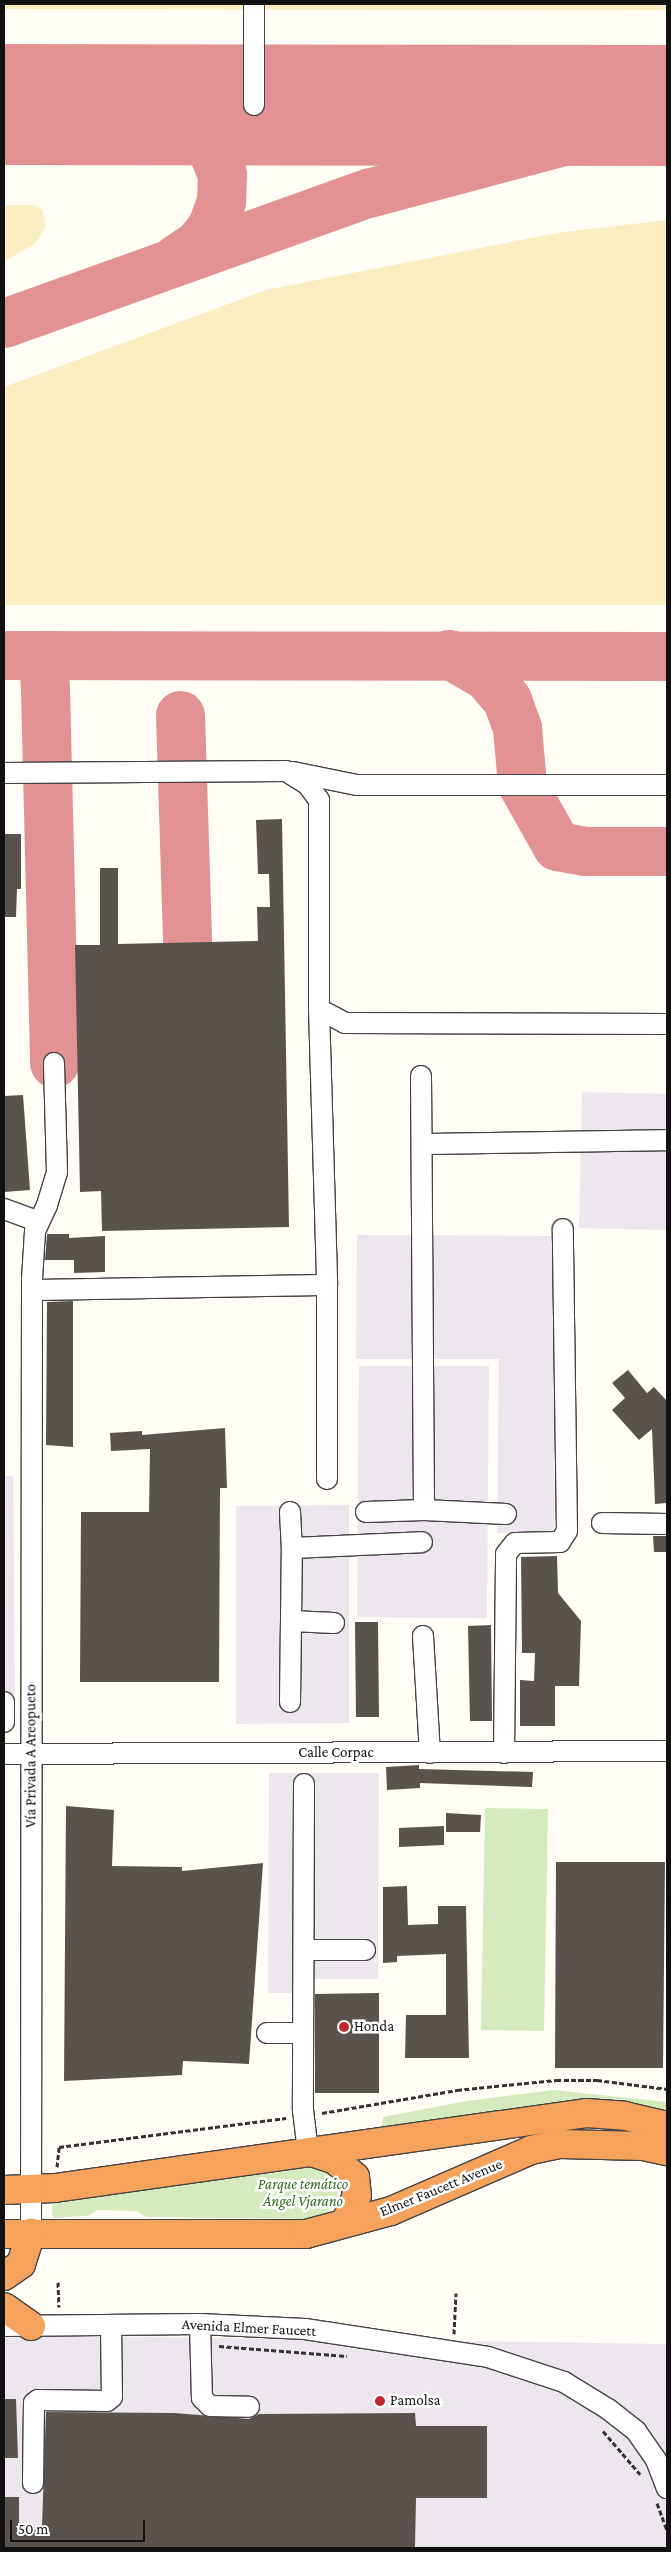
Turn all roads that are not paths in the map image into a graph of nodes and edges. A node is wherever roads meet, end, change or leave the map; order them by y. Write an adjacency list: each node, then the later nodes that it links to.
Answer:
1 (254, 4): 2 (street)
2 (254, 105)
3 (286, 771): 4 (street); 5 (street); 6 (street)
4 (4, 773)
5 (667, 785)
6 (319, 1009): 7 (street); 16 (street)
7 (667, 1024)
8 (54, 1063): 13 (street, Vía Privada A Areopueto)
9 (421, 1076): 11 (street)
10 (667, 1140): 11 (street)
11 (422, 1144): 18 (street)
12 (4, 1209): 13 (street)
13 (38, 1222): 15 (street, Vía Privada A Areopueto)
14 (563, 1229): 33 (street)
15 (32, 1285): 16 (street); 36 (street, Vía Privada A Areopueto)
16 (327, 1285): 17 (street)
17 (328, 1479)
18 (424, 1510): 20 (street); 21 (street)
19 (290, 1512): 25 (street)
20 (366, 1512)
21 (506, 1514)
22 (602, 1523): 23 (street)
23 (667, 1524)
24 (422, 1542): 25 (street)
25 (292, 1548): 26 (street)
26 (291, 1621): 27 (street); 30 (street)
27 (334, 1623)
28 (422, 1636): 34 (street)
29 (4, 1702): 31 (street)
30 (290, 1702)
31 (4, 1722)
32 (667, 1751): 33 (street, Calle Corpac)
33 (504, 1752): 34 (street, Calle Corpac)
34 (430, 1753): 36 (street, Calle Corpac)
35 (4, 1754): 36 (street, Calle Corpac)
36 (31, 1754): 46 (street, Vía Privada A Areopueto)
37 (304, 1784): 38 (street)
38 (304, 1950): 39 (street); 41 (street)
39 (365, 1950)
40 (267, 2033): 41 (street)
41 (303, 2034): 44 (street)
42 (667, 2126): 44 (highway)
43 (667, 2151): 47 (highway, Elmer Faucett Avenue)
44 (308, 2152): 46 (highway); 47 (highway)
45 (4, 2190): 46 (highway)
46 (31, 2191): 49 (street, Vía Privada A Areopueto)
47 (345, 2223): 49 (highway, Elmer Faucett Avenue)
48 (4, 2234): 49 (highway, Elmer Faucett Avenue)
49 (31, 2234): 50 (highway)
50 (4, 2276)
51 (4, 2307): 55 (highway)
52 (200, 2324): 53 (street, Avenida Elmer Faucett); 56 (street); 58 (street, Avenida Elmer Faucett)
53 (111, 2325): 55 (street, Avenida Elmer Faucett); 57 (street)
54 (4, 2326): 55 (street, Avenida Elmer Faucett)
55 (30, 2326)
56 (249, 2407)
57 (33, 2484)
58 (660, 2491)

